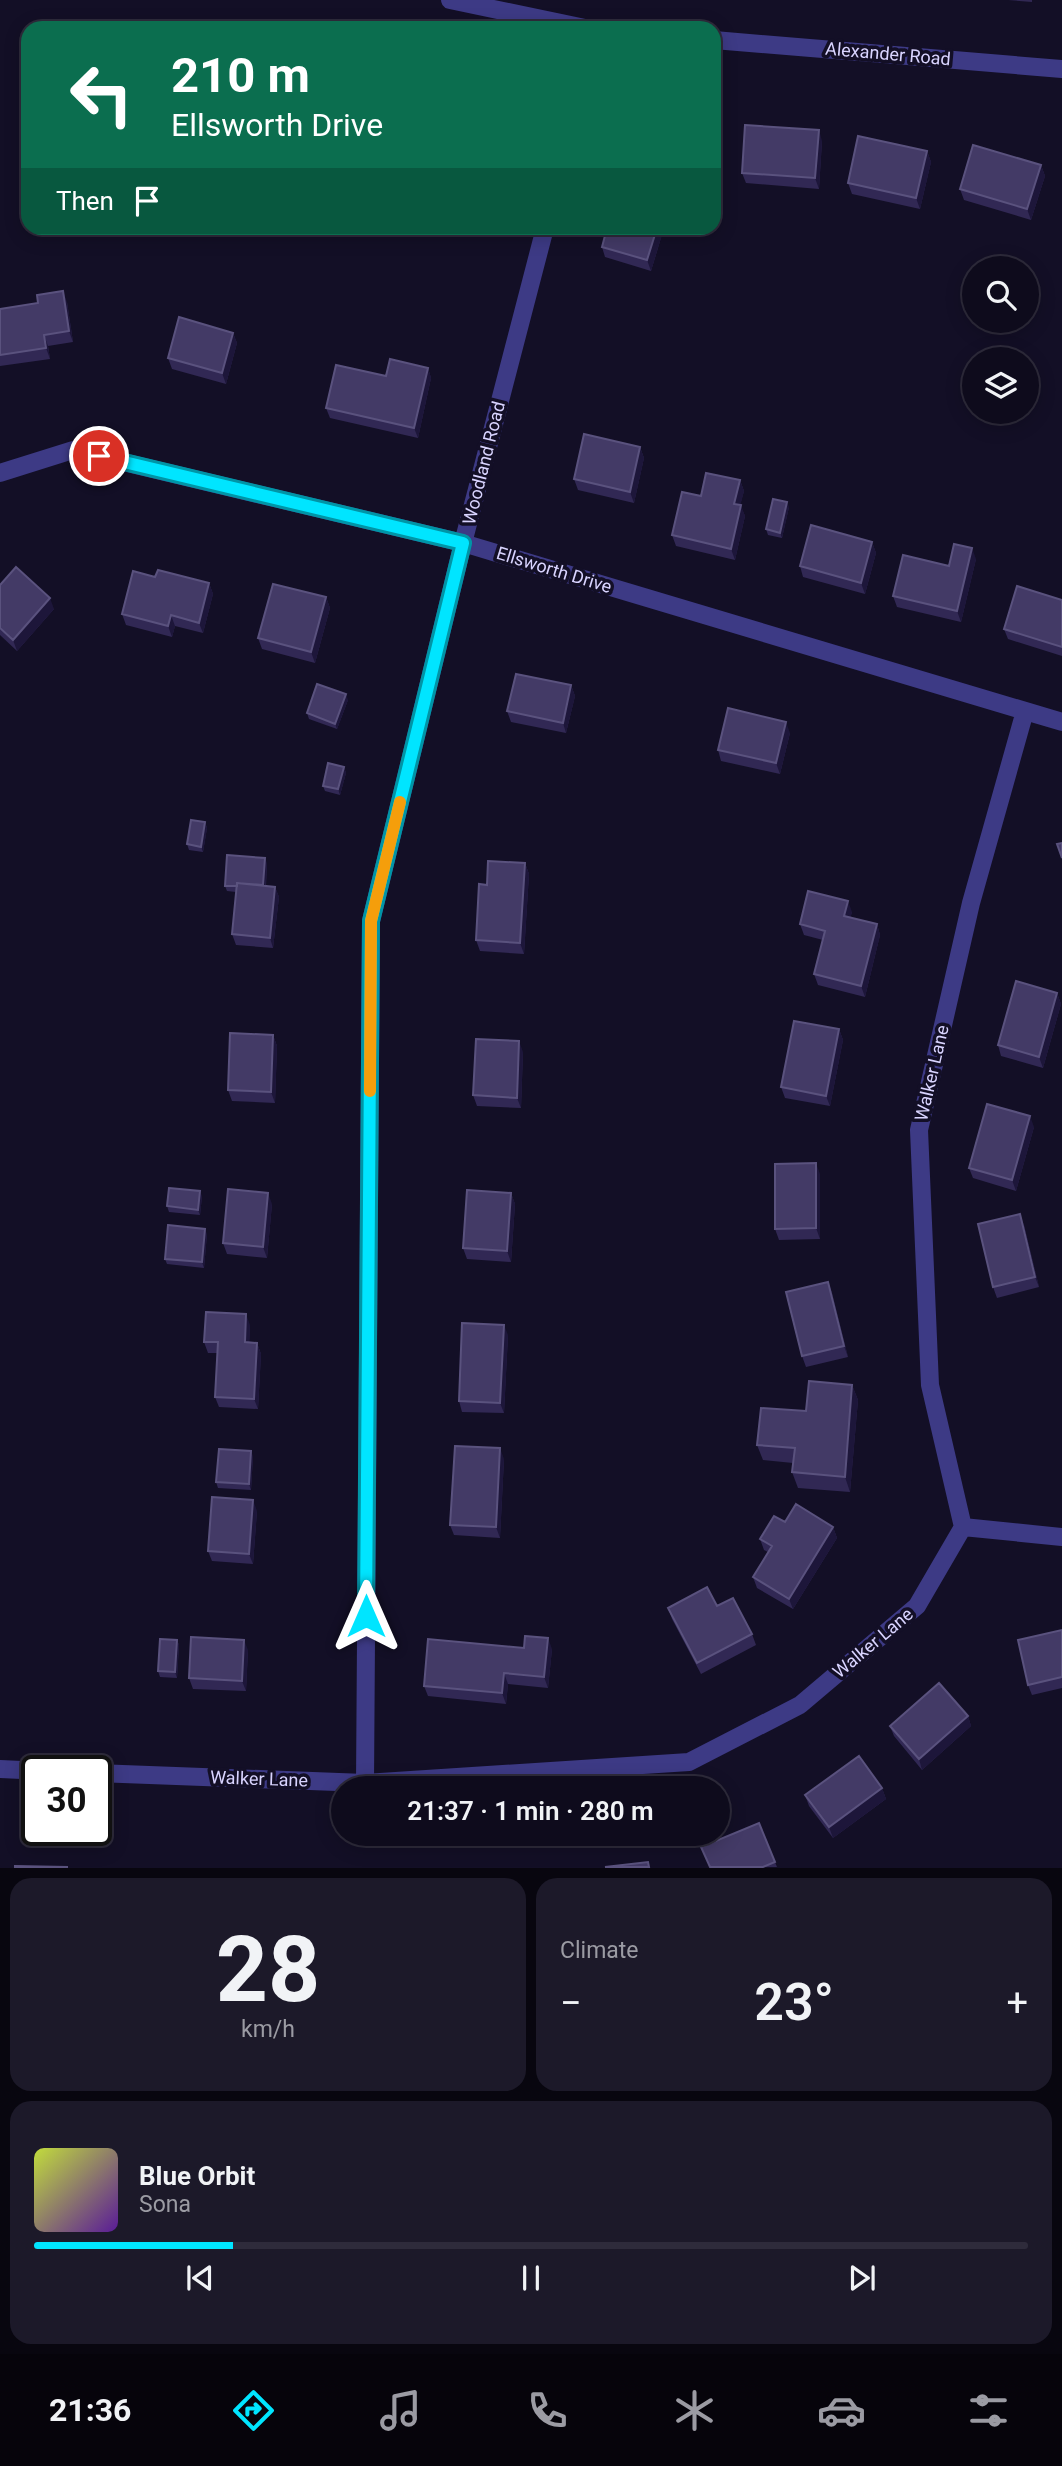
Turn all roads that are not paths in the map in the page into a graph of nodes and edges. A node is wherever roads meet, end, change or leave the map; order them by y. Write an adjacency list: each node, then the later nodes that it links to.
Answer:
1 (450, 0): 2 (street)
2 (551, 21)
3 (721, 41): 4 (street, Alexander Road)
4 (1062, 69)
5 (543, 235): 7 (street, Woodland Road)
6 (0, 473): 7 (street, Ellsworth Drive)
7 (463, 543): 8 (street, Ellsworth Drive); 15 (street, Woodland Road)
8 (1025, 712): 9 (street, Ellsworth Drive); 10 (street, Walker Lane)
9 (1062, 722)
10 (962, 1527): 11 (street); 16 (street, Walker Lane)
11 (1062, 1536)
12 (0, 1769): 13 (street)
13 (21, 1770)
14 (112, 1774): 17 (street, Walker Lane)
15 (365, 1776)
16 (473, 1776)
17 (331, 1782)

